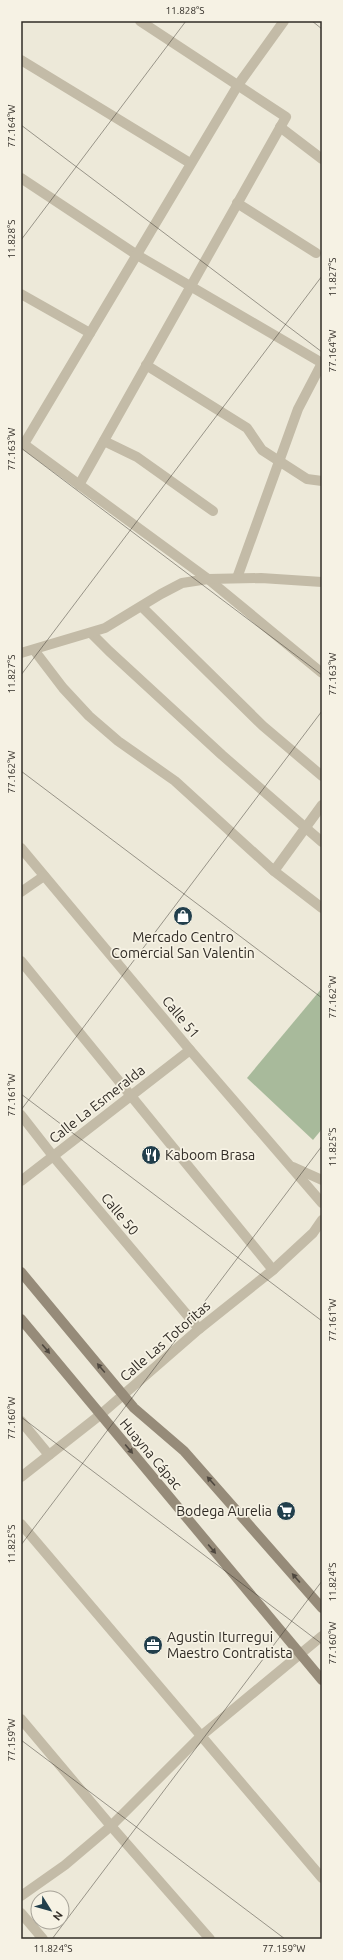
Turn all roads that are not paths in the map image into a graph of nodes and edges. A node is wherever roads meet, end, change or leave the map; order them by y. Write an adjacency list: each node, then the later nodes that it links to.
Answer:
1 (140, 21): 4 (street)
2 (284, 21): 4 (street)
3 (21, 60): 7 (street)
4 (238, 85): 5 (street); 7 (street)
5 (280, 127): 6 (street); 9 (street)
6 (322, 158)
7 (190, 163): 11 (street)
8 (21, 178): 11 (street)
9 (237, 203): 10 (street); 12 (street)
10 (316, 253)
11 (137, 255): 12 (street); 14 (street)
12 (190, 286): 15 (street); 18 (street)
13 (21, 294): 14 (street)
14 (90, 333): 17 (street)
15 (146, 365): 16 (street); 18 (street)
16 (104, 441): 20 (street); 21 (street)
17 (22, 443): 20 (street)
18 (279, 461): 19 (street); 22 (street)
19 (322, 481)
20 (79, 485): 23 (street)
21 (213, 511)
22 (237, 578): 23 (street); 24 (street)
23 (208, 579): 25 (street); 29 (street)
24 (322, 582)
25 (142, 607): 26 (street); 30 (street)
26 (91, 633): 27 (street); 32 (street)
27 (34, 650): 28 (street); 35 (street)
28 (21, 653)
29 (322, 673)
30 (322, 776)
31 (322, 805): 32 (street)
32 (304, 827): 33 (street); 35 (street)
33 (322, 842)
34 (21, 848): 36 (street, Calle 51)
35 (274, 871): 38 (street)
36 (44, 876): 37 (street); 40 (street, Calle 51)
37 (21, 892)
38 (322, 908)
39 (21, 961): 41 (street)
40 (190, 1050): 41 (street, Calle La Esmeralda); 44 (street, Calle 51)
41 (130, 1096): 43 (street, Calle La Esmeralda); 49 (street)
42 (21, 1116): 43 (street, Calle 50)
43 (53, 1156): 46 (street, Calle La Esmeralda); 52 (street, Calle 50)
44 (290, 1165): 45 (street); 47 (street, Calle 51)
45 (322, 1180)
46 (21, 1181)
47 (322, 1203)
48 (322, 1220): 49 (street, Calle Las Totoritas)
49 (273, 1270): 52 (street, Calle Las Totoritas)
50 (21, 1272): 53 (main road, Huayna Cápac, one-way to 50)
51 (21, 1319): 54 (main road, Huayna Cápac, one-way to 54)
52 (199, 1329): 53 (street, Calle Las Totoritas)
53 (123, 1395): 54 (street, Calle Las Totoritas); 59 (main road, Huayna Cápac, one-way to 53)
54 (100, 1415): 56 (street, Calle Las Totoritas); 61 (main road, Huayna Cápac, one-way to 61)
55 (21, 1421): 56 (street)
56 (49, 1455): 57 (street, Calle Las Totoritas)
57 (21, 1477)
58 (21, 1524): 64 (street)
59 (322, 1608)
60 (322, 1636): 61 (street)
61 (300, 1655): 62 (main road, Huayna Cápac); 64 (street)
62 (322, 1680)
63 (21, 1719): 65 (street)
64 (201, 1736): 65 (street); 66 (street)
65 (111, 1826): 67 (street); 70 (street)
66 (322, 1878)
67 (21, 1896)
68 (21, 1913): 69 (street)
69 (43, 1939)
70 (210, 1939)

